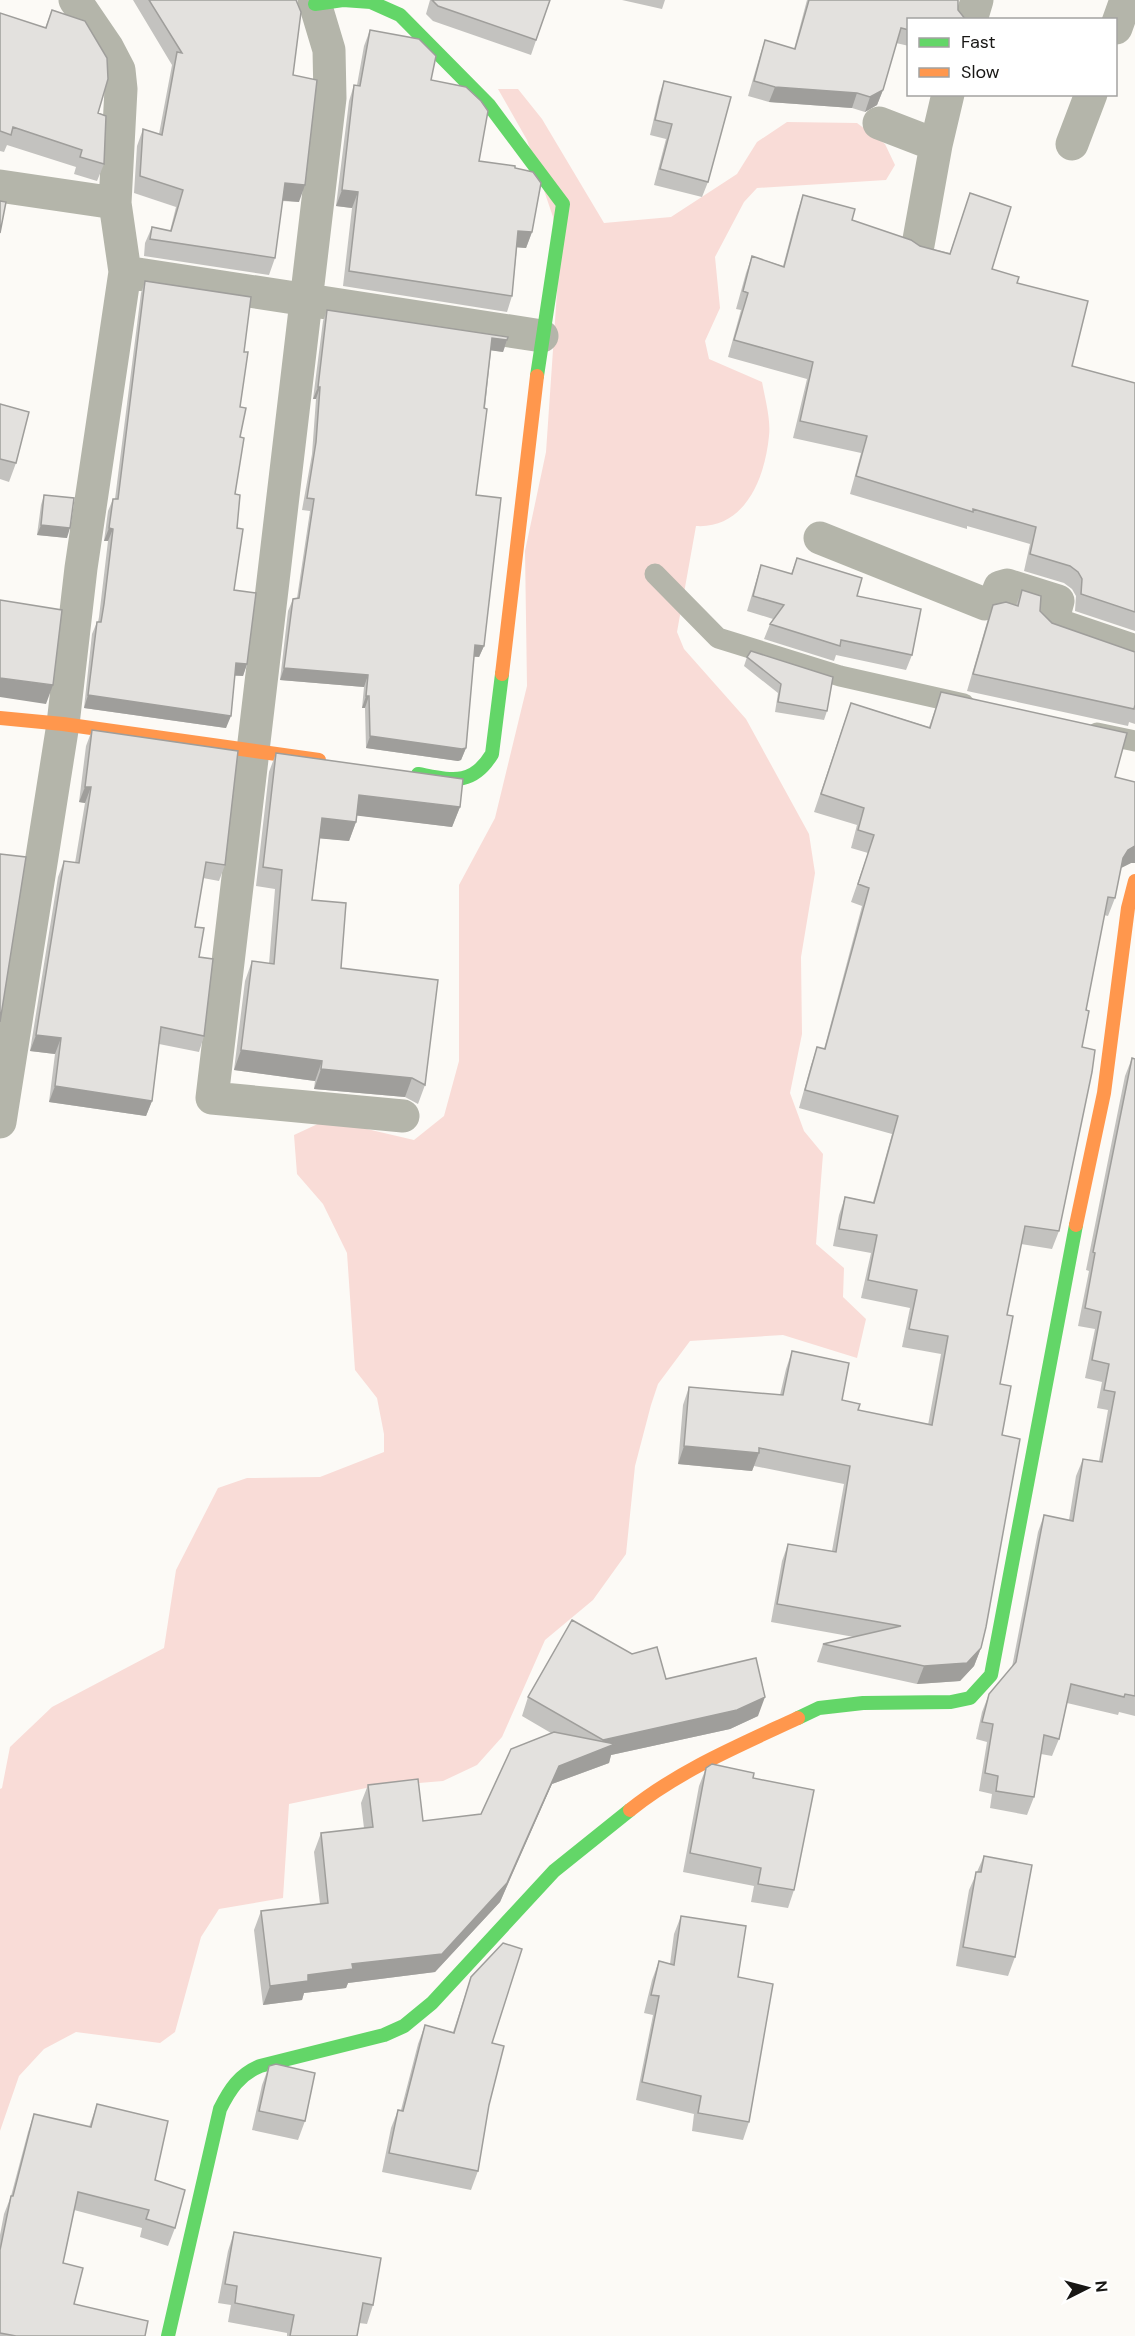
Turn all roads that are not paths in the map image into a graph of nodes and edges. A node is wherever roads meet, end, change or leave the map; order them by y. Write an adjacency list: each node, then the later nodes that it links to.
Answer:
1 (75, 0): 13 (street)
2 (977, 0): 5 (street)
3 (1126, 0): 6 (street)
4 (314, 2): 16 (street); 17 (street)
5 (972, 18)
6 (1117, 25)
7 (948, 96): 11 (street)
8 (1090, 96): 10 (street)
9 (879, 123): 11 (street)
10 (1072, 144)
11 (936, 145): 14 (street)
12 (0, 186): 13 (street)
13 (115, 202): 15 (street)
14 (918, 245)
15 (125, 272): 16 (street); 23 (street)
16 (307, 298): 17 (street); 26 (street)
17 (542, 336): 28 (street)
18 (820, 538): 20 (street)
19 (655, 574): 21 (lane)
20 (1135, 651)
21 (987, 709)
22 (0, 718): 23 (street)
23 (63, 724): 26 (street); 31 (street)
24 (1078, 728): 25 (lane)
25 (1135, 741)
26 (251, 750): 27 (street); 30 (street)
27 (332, 762)
28 (401, 772)
29 (1133, 900): 32 (street)
30 (402, 1116)
31 (0, 1122)
32 (168, 2336)

